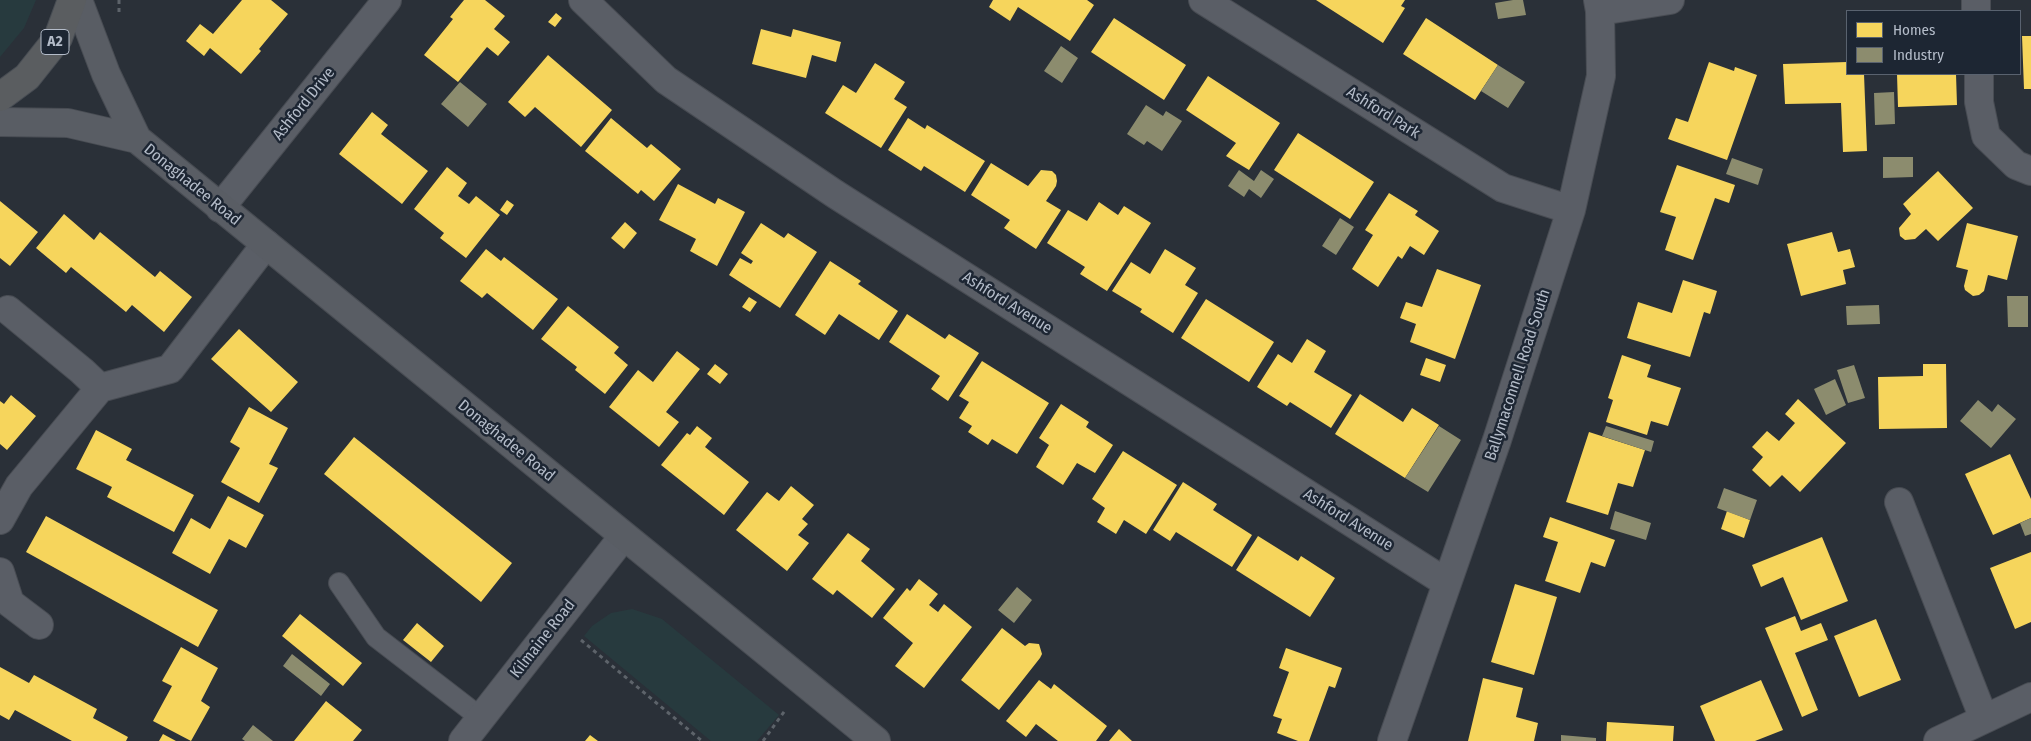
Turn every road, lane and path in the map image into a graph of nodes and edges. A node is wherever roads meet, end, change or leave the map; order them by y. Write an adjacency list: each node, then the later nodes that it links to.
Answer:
1 (72, 0): 9 (highway, A2)
2 (78, 0): 11 (main road, Donaghadee Road)
3 (387, 0): 13 (street, Ashford Drive)
4 (583, 0): 22 (street, Ashford Avenue)
5 (1203, 0): 14 (street, Ashford Park)
6 (1670, 0): 7 (street)
7 (1599, 6): 14 (street, Ballymaconnell Road South)
8 (1978, 75): 12 (street)
9 (0, 97)
10 (0, 122): 11 (main road, Donaghadee Road)
11 (137, 140): 13 (main road, Donaghadee Road)
12 (2031, 171)
13 (220, 208): 15 (main road, Donaghadee Road)
14 (1571, 210): 22 (street, Ballymaconnell Road South)
15 (266, 244): 17 (street); 20 (main road, Donaghadee Road)
16 (8, 310): 17 (street)
17 (100, 388): 19 (street)
18 (1899, 502): 29 (street)
19 (0, 520)
20 (624, 538): 26 (main road, Donaghadee Road); 28 (street, Kilmaine Road)
21 (0, 572): 24 (street)
22 (1447, 582): 34 (street, Ballymaconnell Road South)
23 (338, 583): 28 (lane)
24 (38, 625)
25 (579, 638): 31 (path)
26 (804, 684): 32 (path); 33 (main road, Donaghadee Road)
27 (2031, 697): 29 (street)
28 (481, 718): 30 (street, Kilmaine Road)
29 (1984, 719): 35 (street)
30 (463, 741)
31 (702, 741)
32 (763, 741)
33 (876, 741)
34 (1392, 741)
35 (1938, 741)

